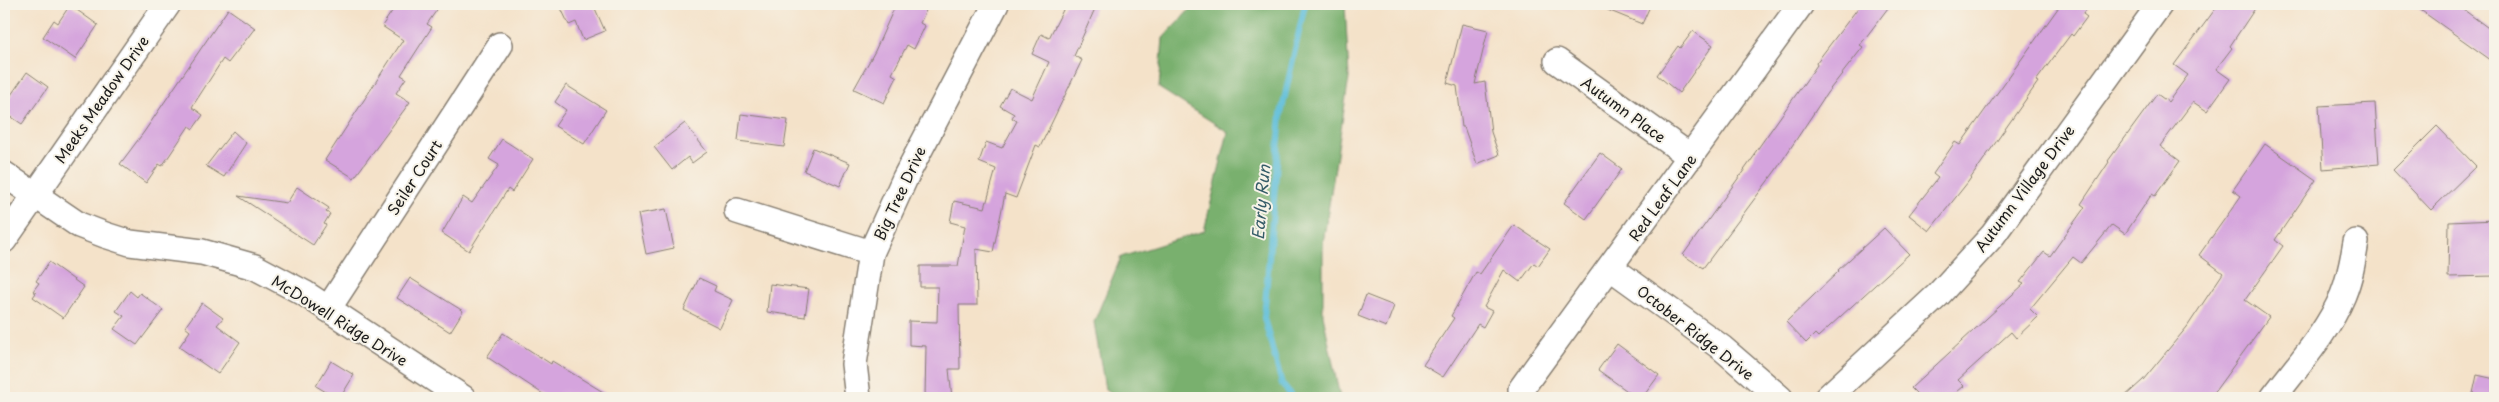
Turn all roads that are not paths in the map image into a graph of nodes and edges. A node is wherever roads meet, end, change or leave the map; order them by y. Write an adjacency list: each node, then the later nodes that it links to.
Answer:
1 (168, 4): 9 (street, Meeks Meadow Drive)
2 (996, 4): 13 (street, Big Tree Drive)
3 (1801, 4): 7 (street, Red Leaf Lane)
4 (2160, 4): 20 (street, Autumn Village Drive)
5 (500, 45): 15 (street, Seiler Court)
6 (1557, 61): 7 (street, Autumn Place)
7 (1690, 157): 14 (street, Red Leaf Lane)
8 (4, 174): 9 (street, McDowell Ridge Drive)
9 (34, 195): 11 (street, Meeks Meadow Drive); 15 (street, McDowell Ridge Drive)
10 (737, 212): 13 (street)
11 (4, 240)
12 (2356, 242): 21 (street)
13 (871, 253): 18 (street, Big Tree Drive)
14 (1611, 268): 16 (street, Red Leaf Lane); 19 (street, October Ridge Drive)
15 (328, 309): 17 (street, McDowell Ridge Drive)
16 (1521, 389)
17 (458, 395)
18 (858, 398)
19 (1780, 398)
20 (1827, 398)
21 (2273, 398)

